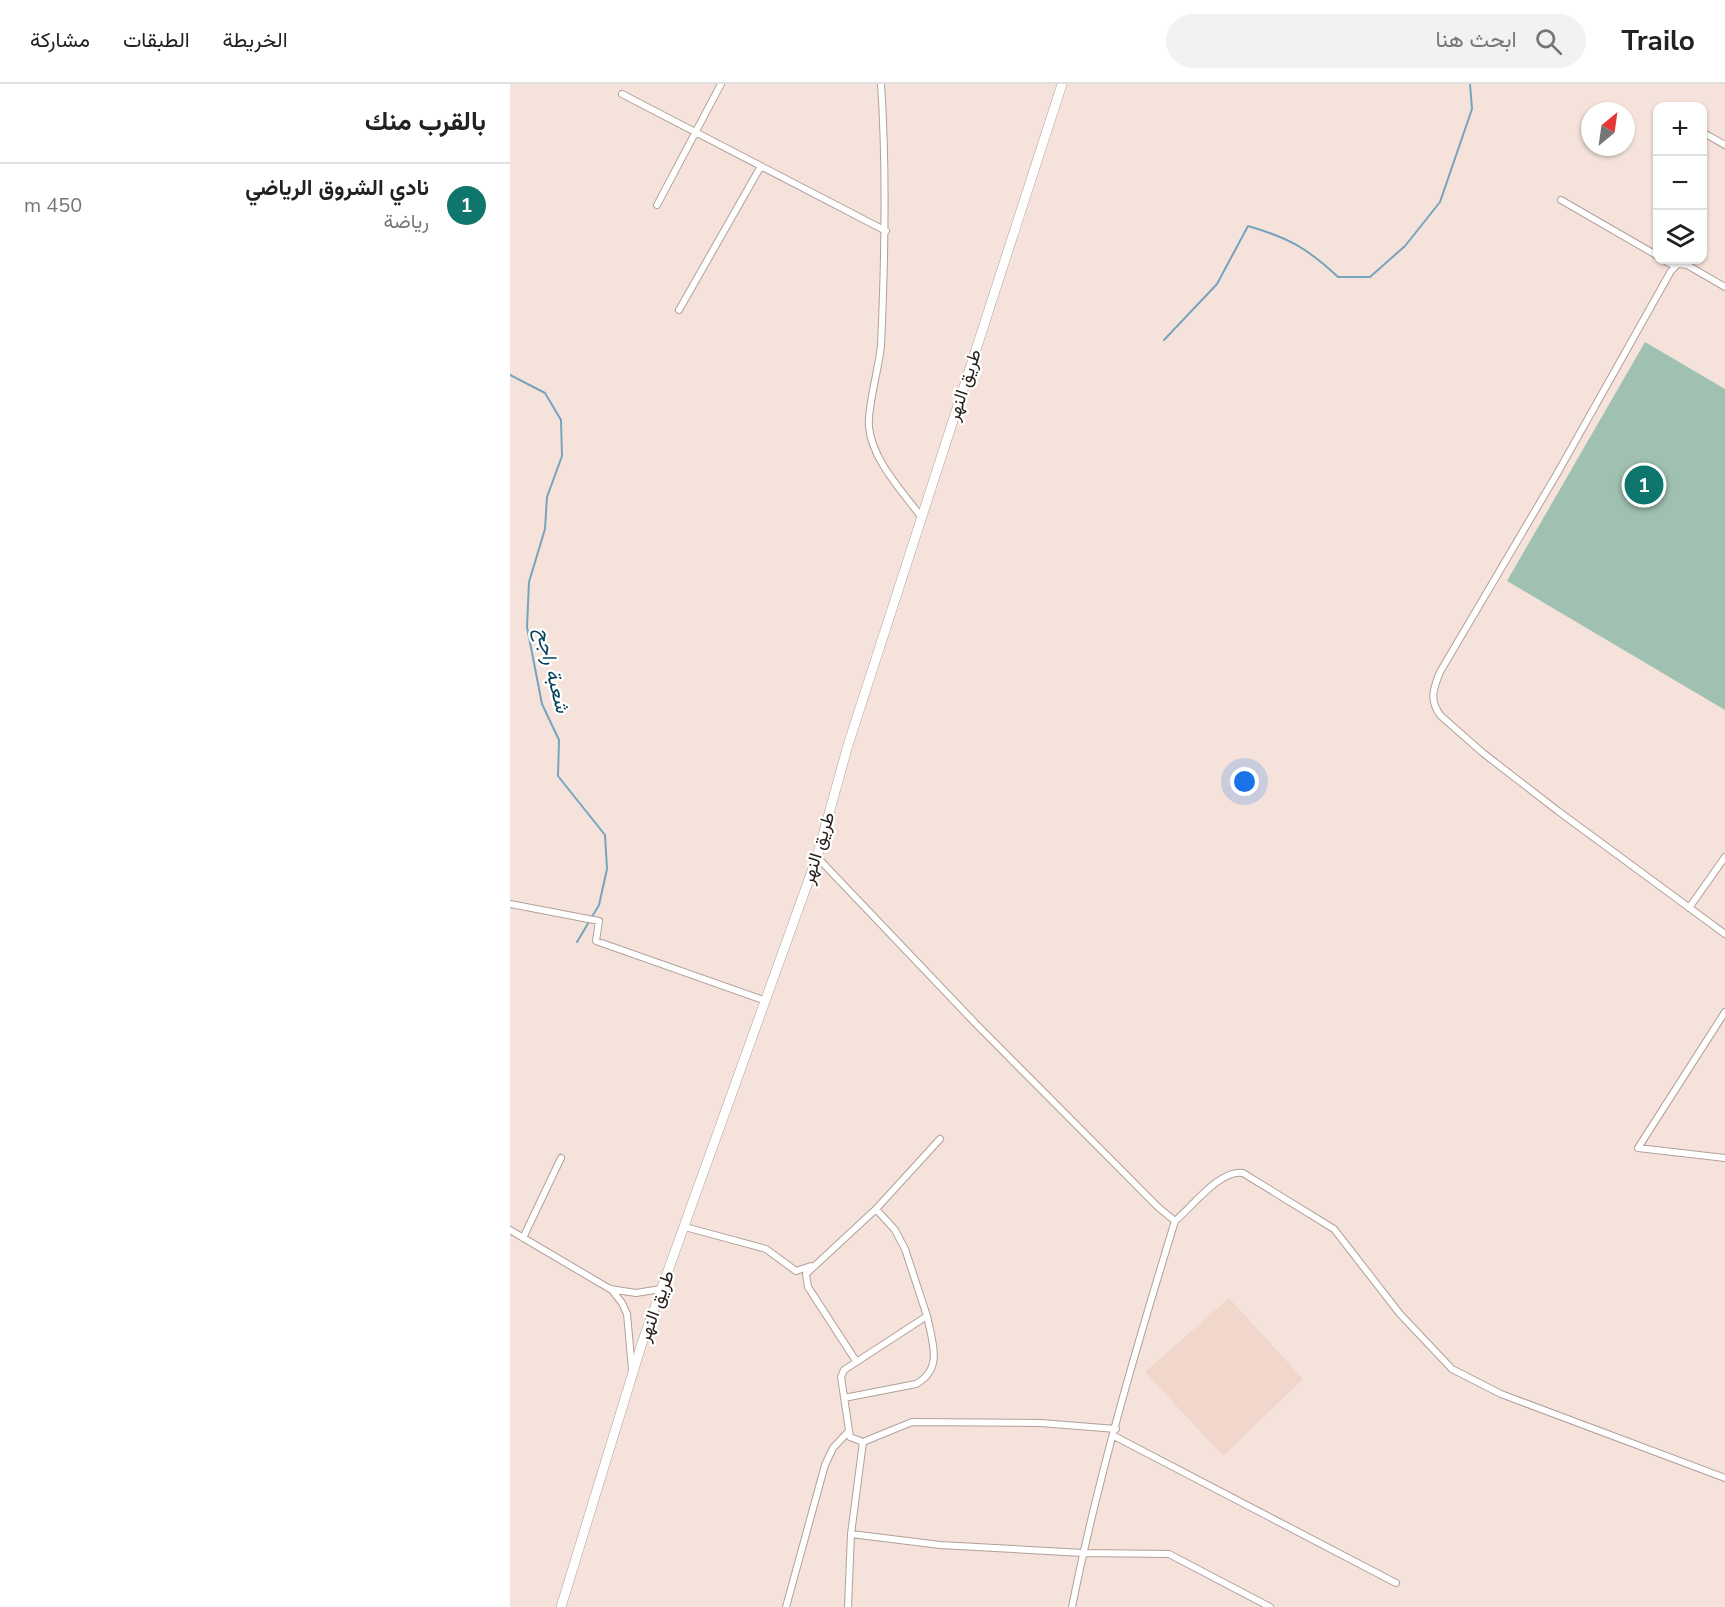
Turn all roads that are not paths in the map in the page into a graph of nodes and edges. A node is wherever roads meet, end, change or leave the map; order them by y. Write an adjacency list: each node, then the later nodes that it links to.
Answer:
1 (721, 84): 5 (street)
2 (881, 84): 11 (street)
3 (1062, 84): 17 (main road, طريق النهر)
4 (622, 94): 5 (street)
5 (696, 135): 8 (street); 10 (street)
6 (1707, 135): 7 (street)
7 (1725, 145)
8 (761, 165): 11 (street); 16 (street)
9 (1561, 200): 12 (street)
10 (657, 205)
11 (886, 231): 17 (street)
12 (1653, 253)
13 (1670, 264): 14 (street)
14 (1674, 266): 15 (street); 21 (street)
15 (1725, 287)
16 (679, 310)
17 (921, 518): 18 (main road, طريق النهر)
18 (817, 856): 23 (main road, طريق النهر); 29 (street)
19 (1725, 857): 21 (street)
20 (510, 904): 23 (street)
21 (1689, 908): 22 (street)
22 (1725, 934)
23 (766, 1001): 30 (main road, طريق النهر)
24 (1725, 1012): 27 (street)
25 (940, 1139): 28 (street)
26 (561, 1158): 32 (street)
27 (1725, 1158)
28 (876, 1209): 33 (street); 36 (street)
29 (1175, 1221): 41 (street); 43 (street)
30 (685, 1227): 33 (street); 35 (main road, طريق النهر)
31 (510, 1230): 32 (street)
32 (523, 1238): 34 (street)
33 (814, 1265): 37 (street)
34 (610, 1289): 35 (street); 38 (street)
35 (661, 1289): 38 (main road, طريق النهر)
36 (927, 1316): 37 (street); 39 (street)
37 (856, 1361): 39 (street)
38 (633, 1375): 47 (main road, طريق النهر)
39 (844, 1398): 40 (street)
40 (848, 1432): 42 (street); 48 (street)
41 (1115, 1432): 42 (street); 45 (street); 46 (street)
42 (863, 1442): 44 (street)
43 (1725, 1478)
44 (851, 1534): 45 (street); 49 (street)
45 (1083, 1553): 50 (street); 51 (street)
46 (1396, 1583)
47 (561, 1607)
48 (786, 1607)
49 (848, 1607)
50 (1072, 1607)
51 (1270, 1607)

